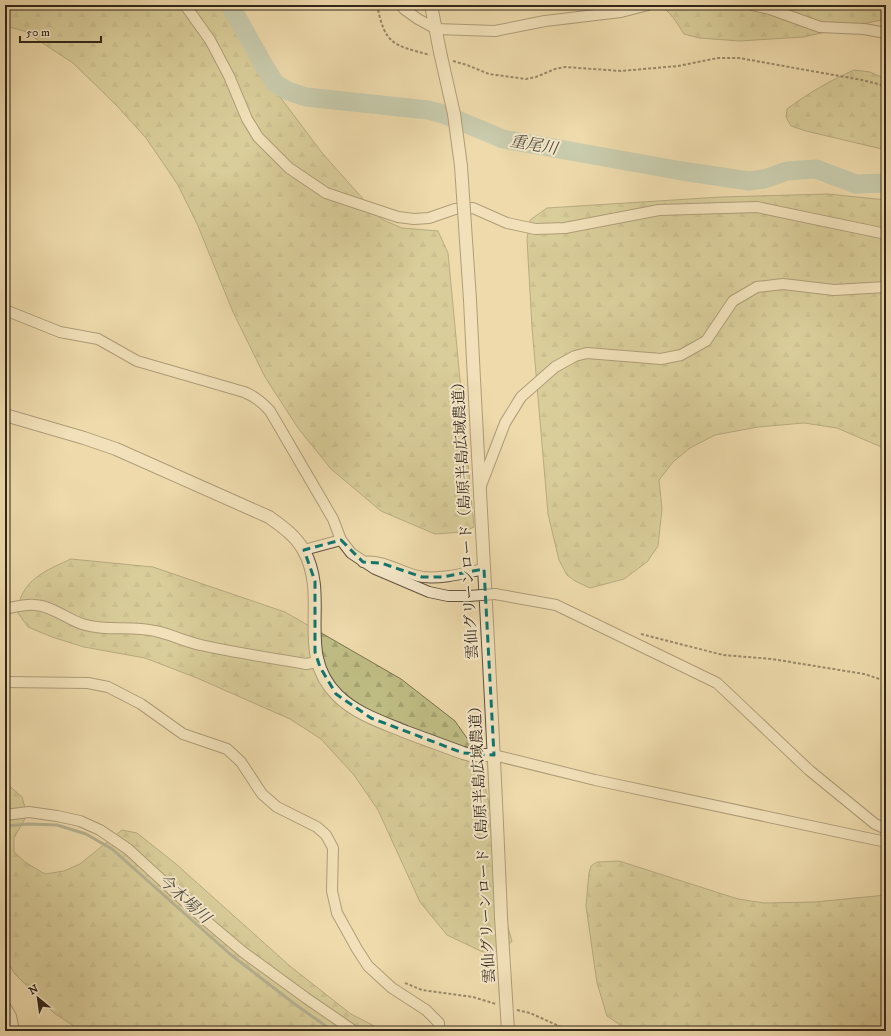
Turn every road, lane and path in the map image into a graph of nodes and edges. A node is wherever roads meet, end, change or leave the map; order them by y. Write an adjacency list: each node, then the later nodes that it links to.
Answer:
1 (185, 5): 12 (street)
2 (377, 5): 9 (path)
3 (401, 5): 7 (street)
4 (430, 5): 7 (street, 雲仙グリーンロード（島原半島広域農道）)
5 (648, 5): 7 (street)
6 (752, 5): 8 (street)
7 (436, 29): 9 (street, 雲仙グリーンロード（島原半島広域農道）)
8 (886, 33)
9 (435, 54): 16 (street, 雲仙グリーンロード（島原半島広域農道）, bridge)
10 (452, 61): 11 (path)
11 (886, 86)
12 (886, 234)
13 (886, 287): 16 (street)
14 (5, 310): 17 (street)
15 (5, 415): 18 (street)
16 (479, 491): 20 (street, 雲仙グリーンロード（島原半島広域農道）)
17 (341, 540): 18 (street); 19 (street)
18 (304, 550): 23 (street)
19 (363, 562): 20 (street); 28 (street, bridge)
20 (484, 569): 26 (street, 雲仙グリーンロード（島原半島広域農道）)
21 (5, 609): 23 (street)
22 (635, 633): 24 (path)
23 (318, 662): 26 (street)
24 (886, 681)
25 (5, 682): 36 (street)
26 (494, 755): 29 (street); 37 (street, 雲仙グリーンロード（島原半島広域農道）, bridge)
27 (5, 815): 35 (street)
28 (886, 830)
29 (886, 842)
30 (399, 981): 31 (path)
31 (502, 1005)
32 (5, 1006): 34 (street)
33 (516, 1009): 38 (path)
34 (14, 1031)
35 (354, 1031)
36 (438, 1031)
37 (508, 1031)
38 (570, 1031)

